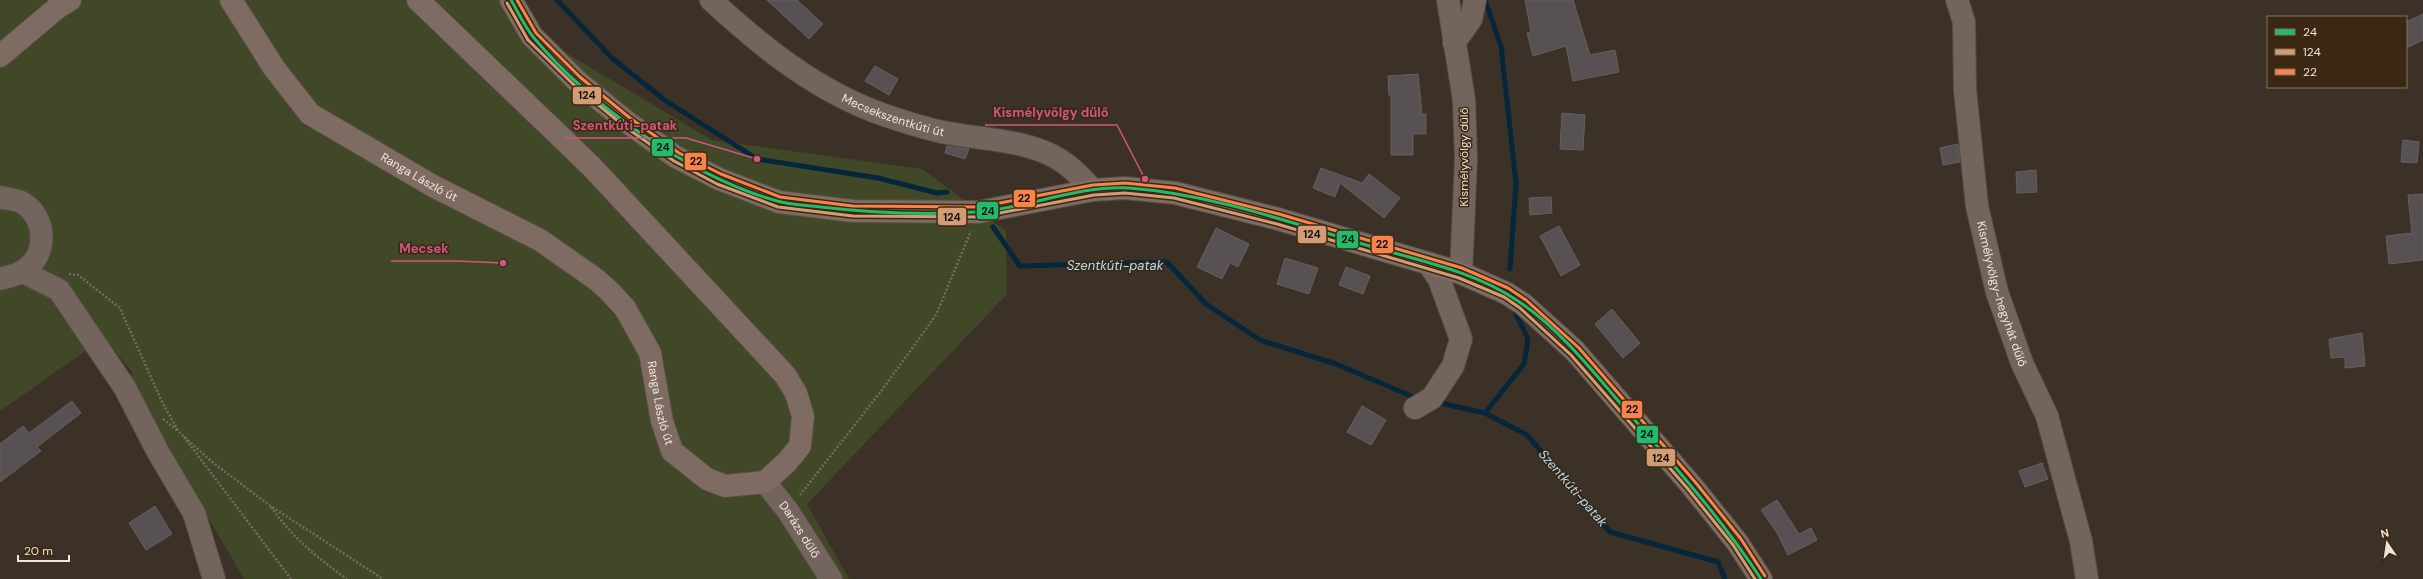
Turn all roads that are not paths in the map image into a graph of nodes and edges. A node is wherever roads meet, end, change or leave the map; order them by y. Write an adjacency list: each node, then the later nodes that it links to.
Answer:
1 (70, 0): 10 (main road)
2 (231, 0): 18 (main road, Ranga László út)
3 (418, 0): 18 (main road)
4 (511, 0): 11 (main road)
5 (711, 0): 11 (street, Mecsekszentkúti út)
6 (1448, 0): 9 (street, Kismélyvölgy dűlő)
7 (1474, 0): 9 (street)
8 (1956, 0): 22 (street, Kismélyvölgy-hegyhát dűlő)
9 (1454, 43): 15 (street, Kismélyvölgy dűlő)
10 (0, 56)
11 (1093, 190): 13 (main road)
12 (0, 197): 14 (street)
13 (1428, 263): 15 (main road); 17 (street)
14 (23, 272): 16 (street); 19 (street)
15 (1461, 273): 21 (main road)
16 (0, 279)
17 (1415, 408)
18 (765, 482): 20 (street, Darázs dűlő)
19 (214, 579)
20 (831, 579)
21 (1761, 579)
22 (2086, 579)

